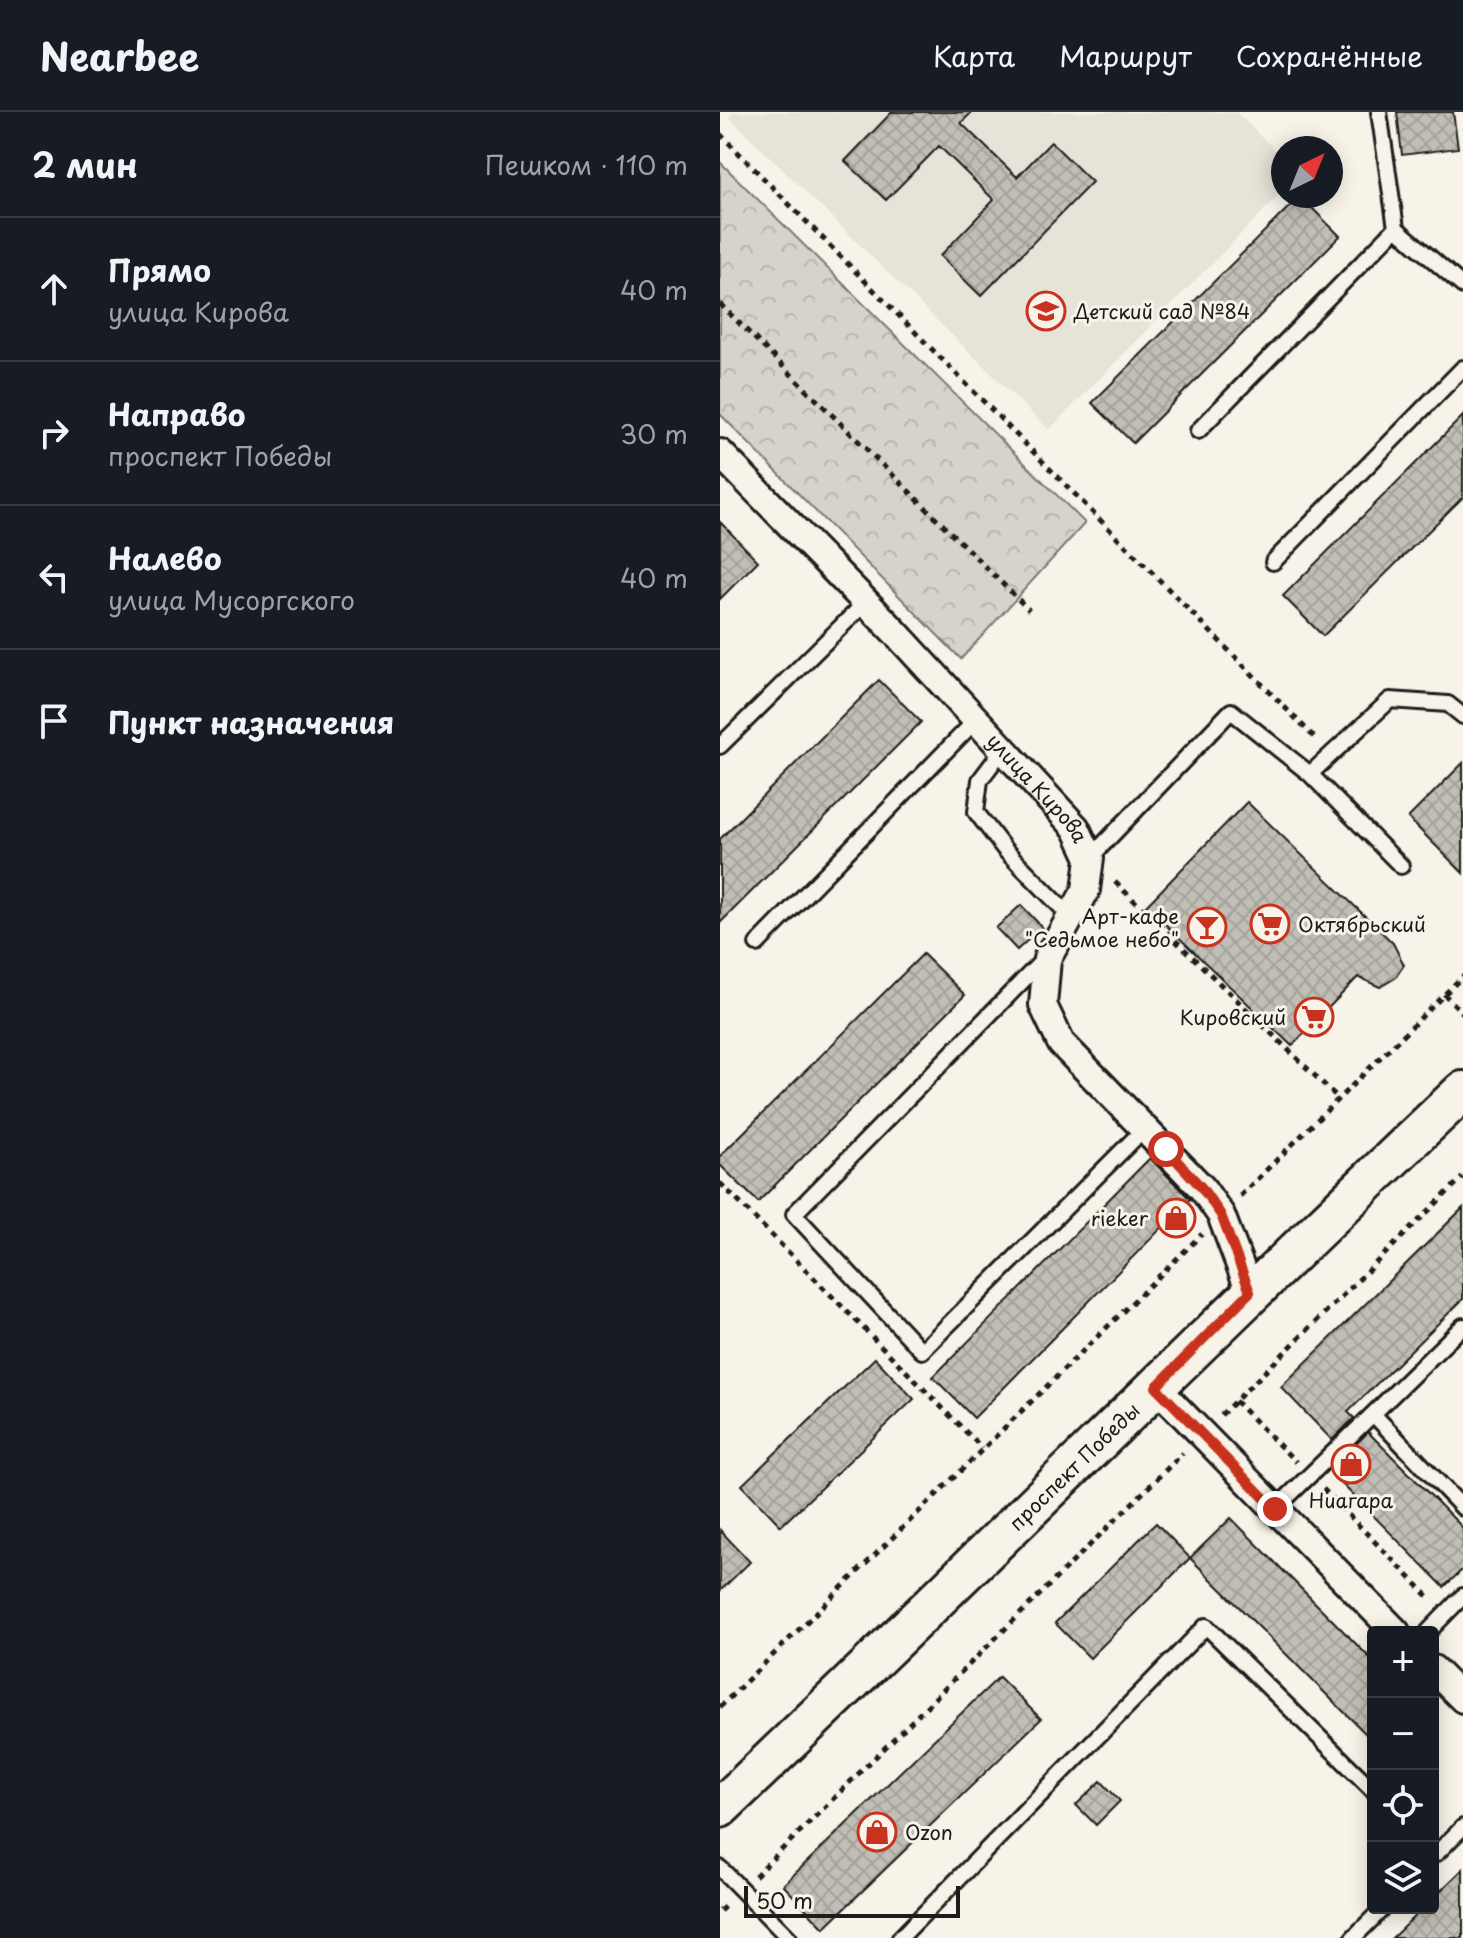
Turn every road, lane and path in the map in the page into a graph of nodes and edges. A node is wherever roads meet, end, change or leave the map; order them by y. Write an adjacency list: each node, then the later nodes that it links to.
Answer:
1 (1379, 112): 3 (lane)
2 (720, 134): 16 (path)
3 (1396, 228): 4 (lane); 7 (lane)
4 (1463, 286)
5 (720, 304): 11 (path)
6 (1463, 368): 9 (lane)
7 (1198, 431)
8 (720, 453): 10 (street, улица Кирова)
9 (1273, 562)
10 (866, 602): 13 (street, улица Кирова); 14 (lane)
11 (1029, 610)
12 (1463, 716): 16 (lane)
13 (977, 719): 15 (street, улица Кирова); 21 (lane)
14 (720, 746)
15 (1004, 748): 18 (street, улица Кирова); 20 (lane)
16 (1330, 754): 17 (lane)
17 (1310, 774): 18 (lane); 19 (lane)
18 (1090, 858): 20 (street, улица Кирова); 27 (path)
19 (1401, 866)
20 (1071, 917): 22 (street, улица Кирова)
21 (757, 944)
22 (1051, 952): 28 (street, улица Кирова); 28 (lane)
23 (1463, 976): 24 (path)
24 (1444, 994): 25 (path); 27 (path)
25 (1463, 1013)
26 (1463, 1091): 32 (main road, проспект Победы)
27 (1338, 1098): 31 (path)
28 (1145, 1128): 31 (street, улица Кирова)
29 (1463, 1177): 35 (path)
30 (720, 1183): 38 (path)
31 (1221, 1215): 32 (street, улица Кирова); 38 (path)
32 (1250, 1292): 34 (main road, проспект Победы)
33 (1463, 1326): 36 (lane)
34 (1156, 1387): 37 (street); 50 (main road, проспект Победы)
35 (1235, 1401): 37 (path); 39 (path)
36 (1373, 1414): 39 (lane); 40 (lane)
37 (1201, 1435): 41 (street); 54 (path)
38 (982, 1448): 48 (path)
39 (1309, 1476): 41 (lane); 43 (path)
40 (1463, 1508)
41 (1275, 1509): 44 (street)
42 (1463, 1596): 43 (lane)
43 (1446, 1613): 45 (lane)
44 (1390, 1626)
45 (1434, 1626)
46 (1439, 1675): 47 (street)
47 (1463, 1699)
48 (720, 1707)
49 (1367, 1784): 58 (lane)
50 (720, 1808)
51 (1463, 1827): 52 (lane)
52 (1439, 1849)
53 (720, 1868): 54 (lane)
54 (742, 1890): 55 (path); 57 (lane)
55 (720, 1911)
56 (1377, 1914): 59 (lane)
57 (789, 1938)
58 (900, 1938)
59 (1353, 1938)

